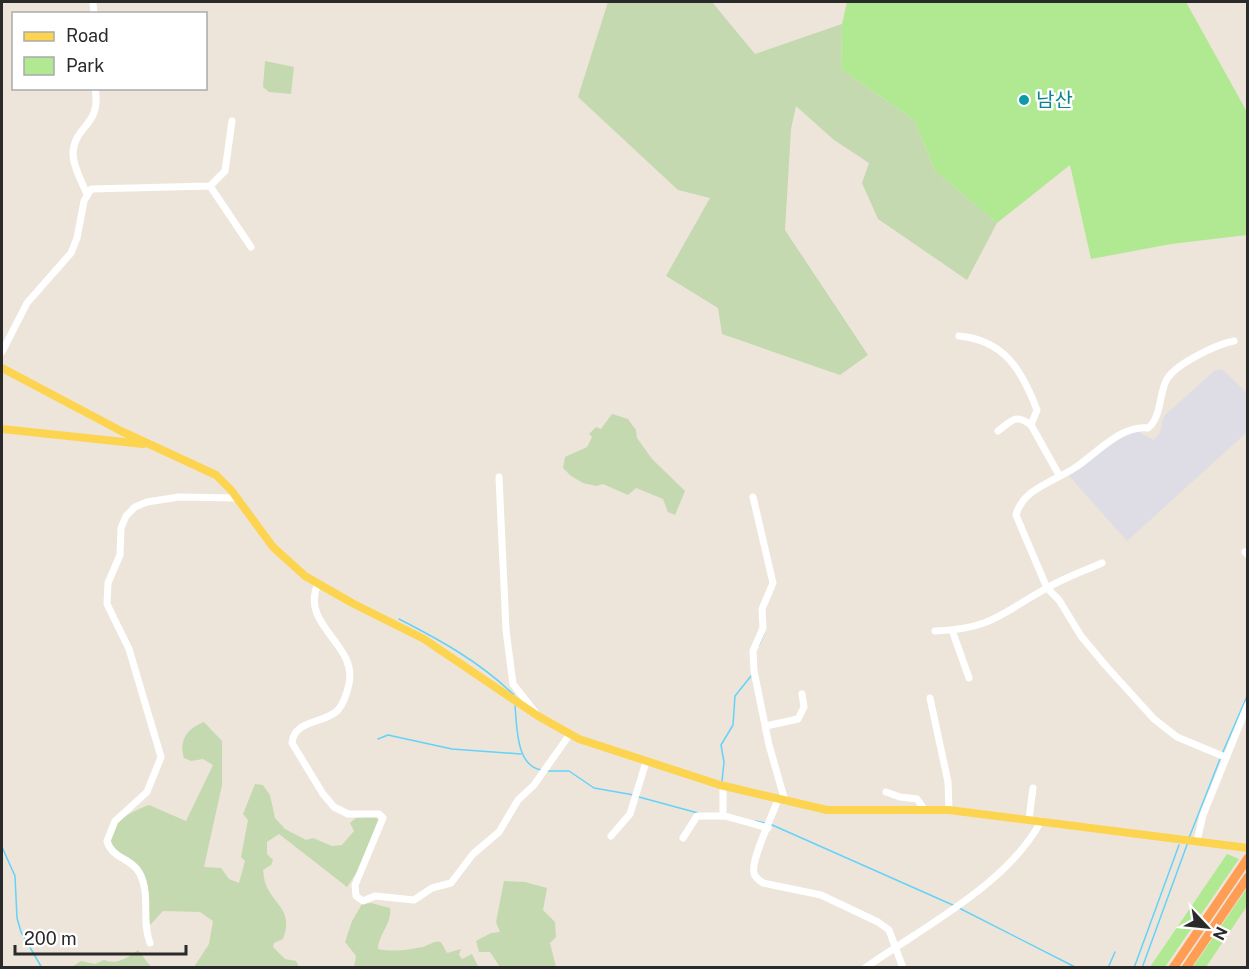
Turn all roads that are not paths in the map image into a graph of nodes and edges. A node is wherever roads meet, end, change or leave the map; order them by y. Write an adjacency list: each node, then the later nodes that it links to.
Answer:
1 (95, 90): 4 (street)
2 (231, 121): 3 (street)
3 (210, 186): 4 (street); 5 (street)
4 (87, 194): 8 (street)
5 (251, 247)
6 (959, 336): 10 (street)
7 (1234, 341): 14 (street)
8 (2, 352)
9 (2, 368): 13 (main road)
10 (1031, 425): 12 (street); 14 (street)
11 (2, 429): 13 (main road)
12 (998, 432)
13 (150, 445): 17 (main road)
14 (1059, 475): 20 (street)
15 (499, 477): 27 (street)
16 (753, 496): 28 (street)
17 (236, 498): 19 (main road); 48 (street)
18 (1102, 563): 20 (street)
19 (318, 584): 27 (main road); 29 (street)
20 (1047, 588): 21 (street); 30 (street)
21 (952, 630): 22 (street); 23 (street)
22 (935, 631)
23 (969, 678)
24 (802, 694): 28 (street)
25 (930, 698): 37 (street)
26 (1248, 704): 30 (street)
27 (538, 716): 29 (main road)
28 (766, 726): 35 (street)
29 (570, 734): 31 (main road)
30 (1223, 756): 44 (street)
31 (645, 762): 32 (main road); 42 (street)
32 (722, 785): 35 (main road); 38 (street)
33 (1033, 788): 39 (street)
34 (886, 792): 36 (street)
35 (780, 800): 36 (main road); 41 (street)
36 (925, 810): 37 (main road)
37 (950, 810): 39 (main road)
38 (723, 816): 41 (street); 43 (street)
39 (1029, 819): 40 (main road)
40 (1041, 821): 44 (main road); 49 (street)
41 (770, 824): 49 (street)
42 (611, 836)
43 (684, 838)
44 (1191, 840): 45 (main road)
45 (1248, 848)
46 (1248, 858): 52 (highway)
47 (1245, 881): 53 (highway)
48 (150, 943)
49 (896, 946): 50 (street); 51 (street)
50 (865, 968)
51 (903, 968)
52 (1173, 968)
53 (1186, 968)

